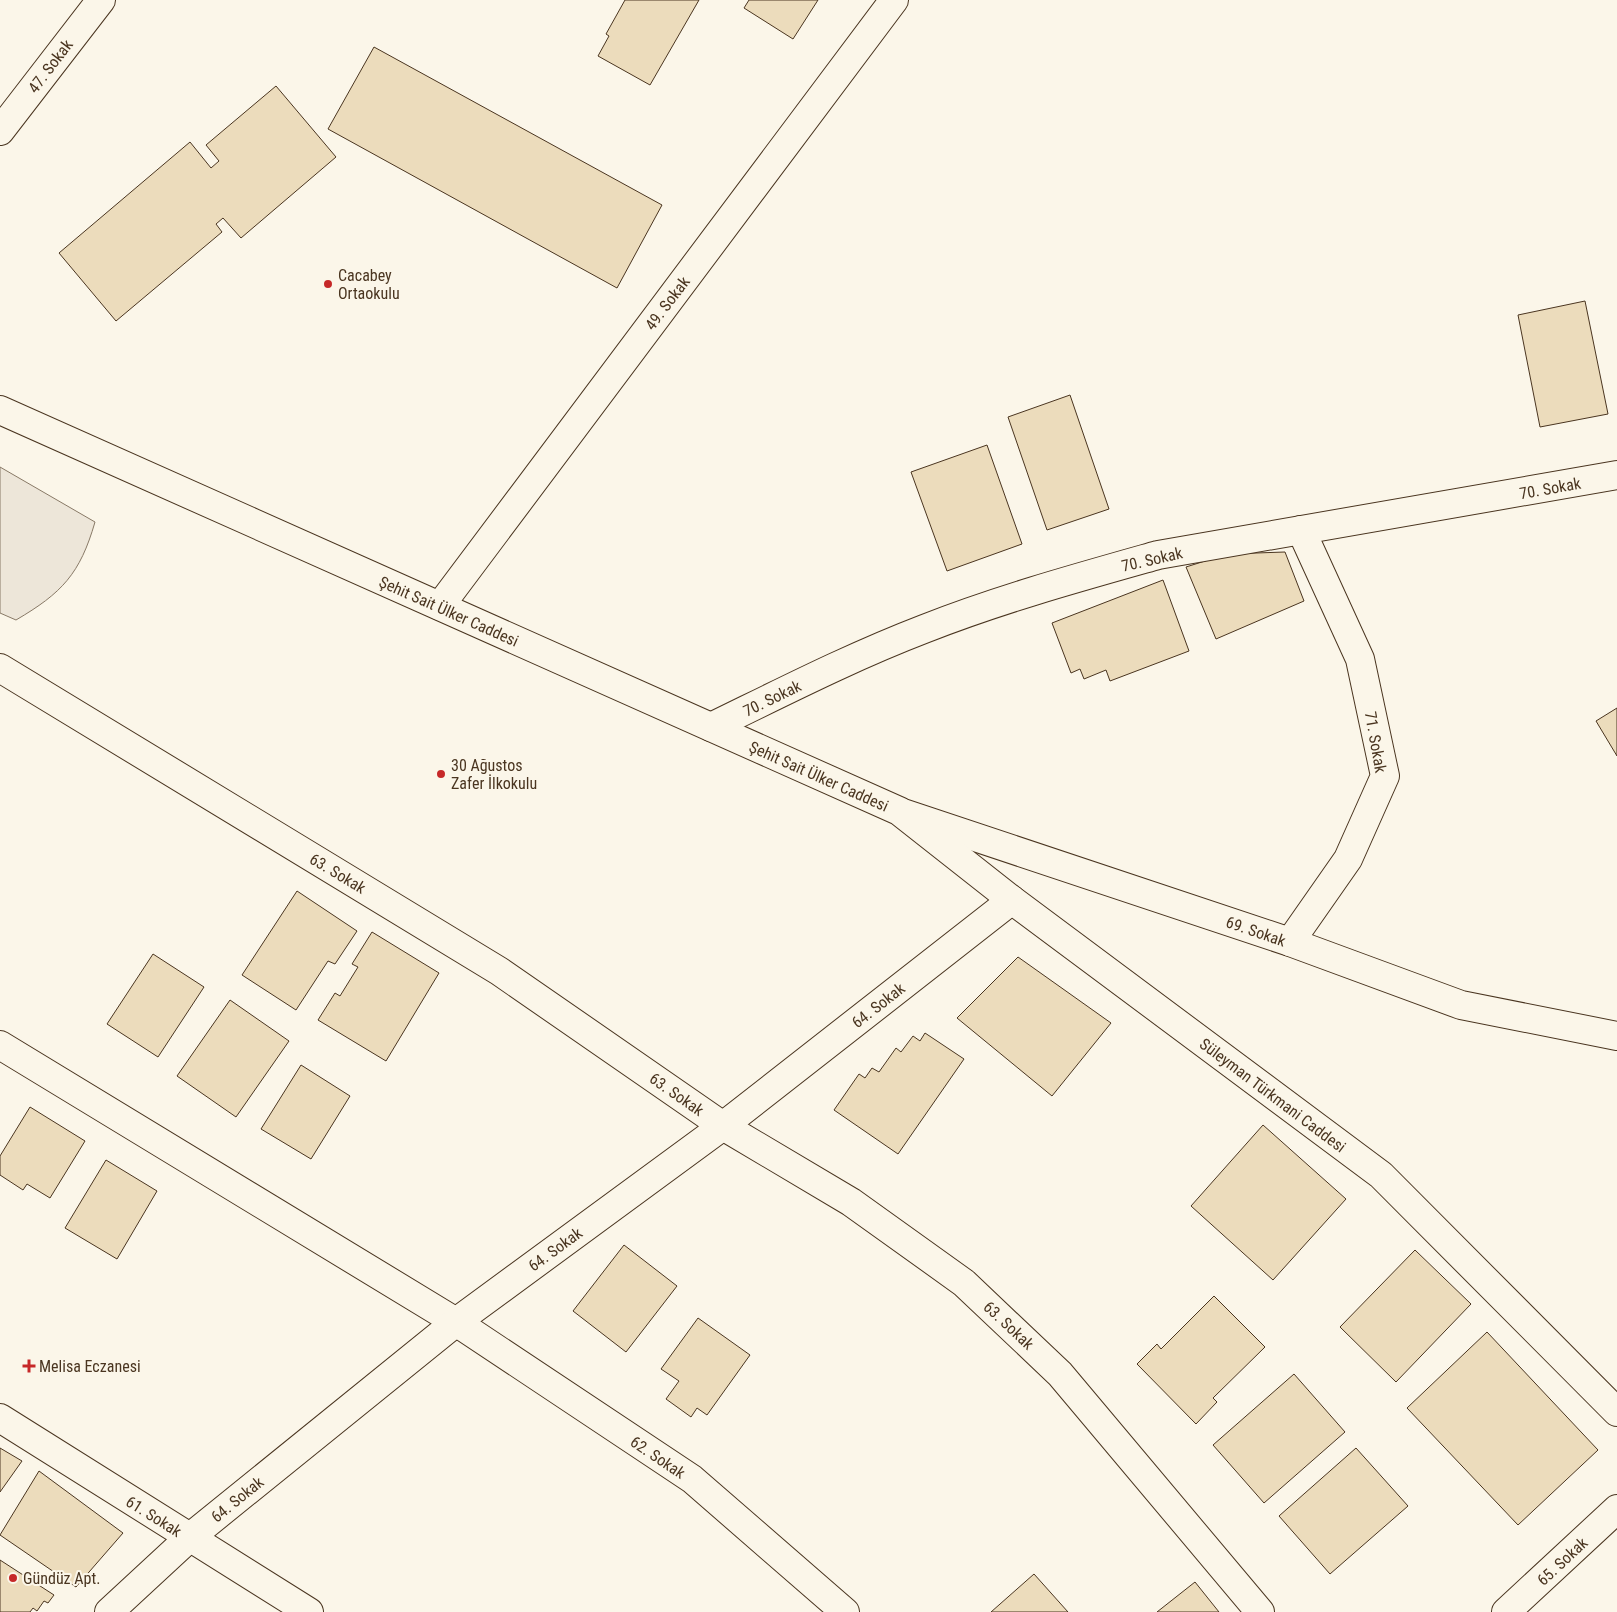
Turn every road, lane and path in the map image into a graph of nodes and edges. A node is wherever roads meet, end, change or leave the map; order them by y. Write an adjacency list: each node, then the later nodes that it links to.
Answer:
1 (100, 0): 3 (street, 47. Sokak)
2 (894, 0): 7 (street, 49. Sokak)
3 (0, 132)
4 (0, 410): 7 (street, Şehit Sait Ülker Caddesi)
5 (1616, 479): 6 (street, 70. Sokak)
6 (1301, 530): 9 (street, 70. Sokak); 12 (street, 71. Sokak)
7 (440, 606): 9 (street, Şehit Sait Ülker Caddesi)
8 (4, 676): 15 (street, 63. Sokak)
9 (711, 727): 10 (street, Şehit Sait Ülker Caddesi)
10 (899, 811): 11 (street, Süleyman Türkmani Caddesi); 12 (street, 69. Sokak)
11 (1012, 900): 15 (street, 64. Sokak); 17 (street, Süleyman Türkmani Caddesi)
12 (1290, 942): 13 (street, 69. Sokak)
13 (1617, 1036)
14 (0, 1045): 16 (street, 62. Sokak)
15 (723, 1126): 16 (street, 64. Sokak); 24 (street, 63. Sokak)
16 (456, 1322): 20 (street, 64. Sokak); 23 (street, 62. Sokak)
17 (1617, 1411)
18 (0, 1418): 20 (street, 61. Sokak)
19 (1617, 1509): 25 (street, 65. Sokak)
20 (189, 1538): 21 (street, 64. Sokak); 22 (street, 61. Sokak)
21 (109, 1612)
22 (309, 1612)
23 (845, 1612)
24 (1260, 1612)
25 (1506, 1612)

